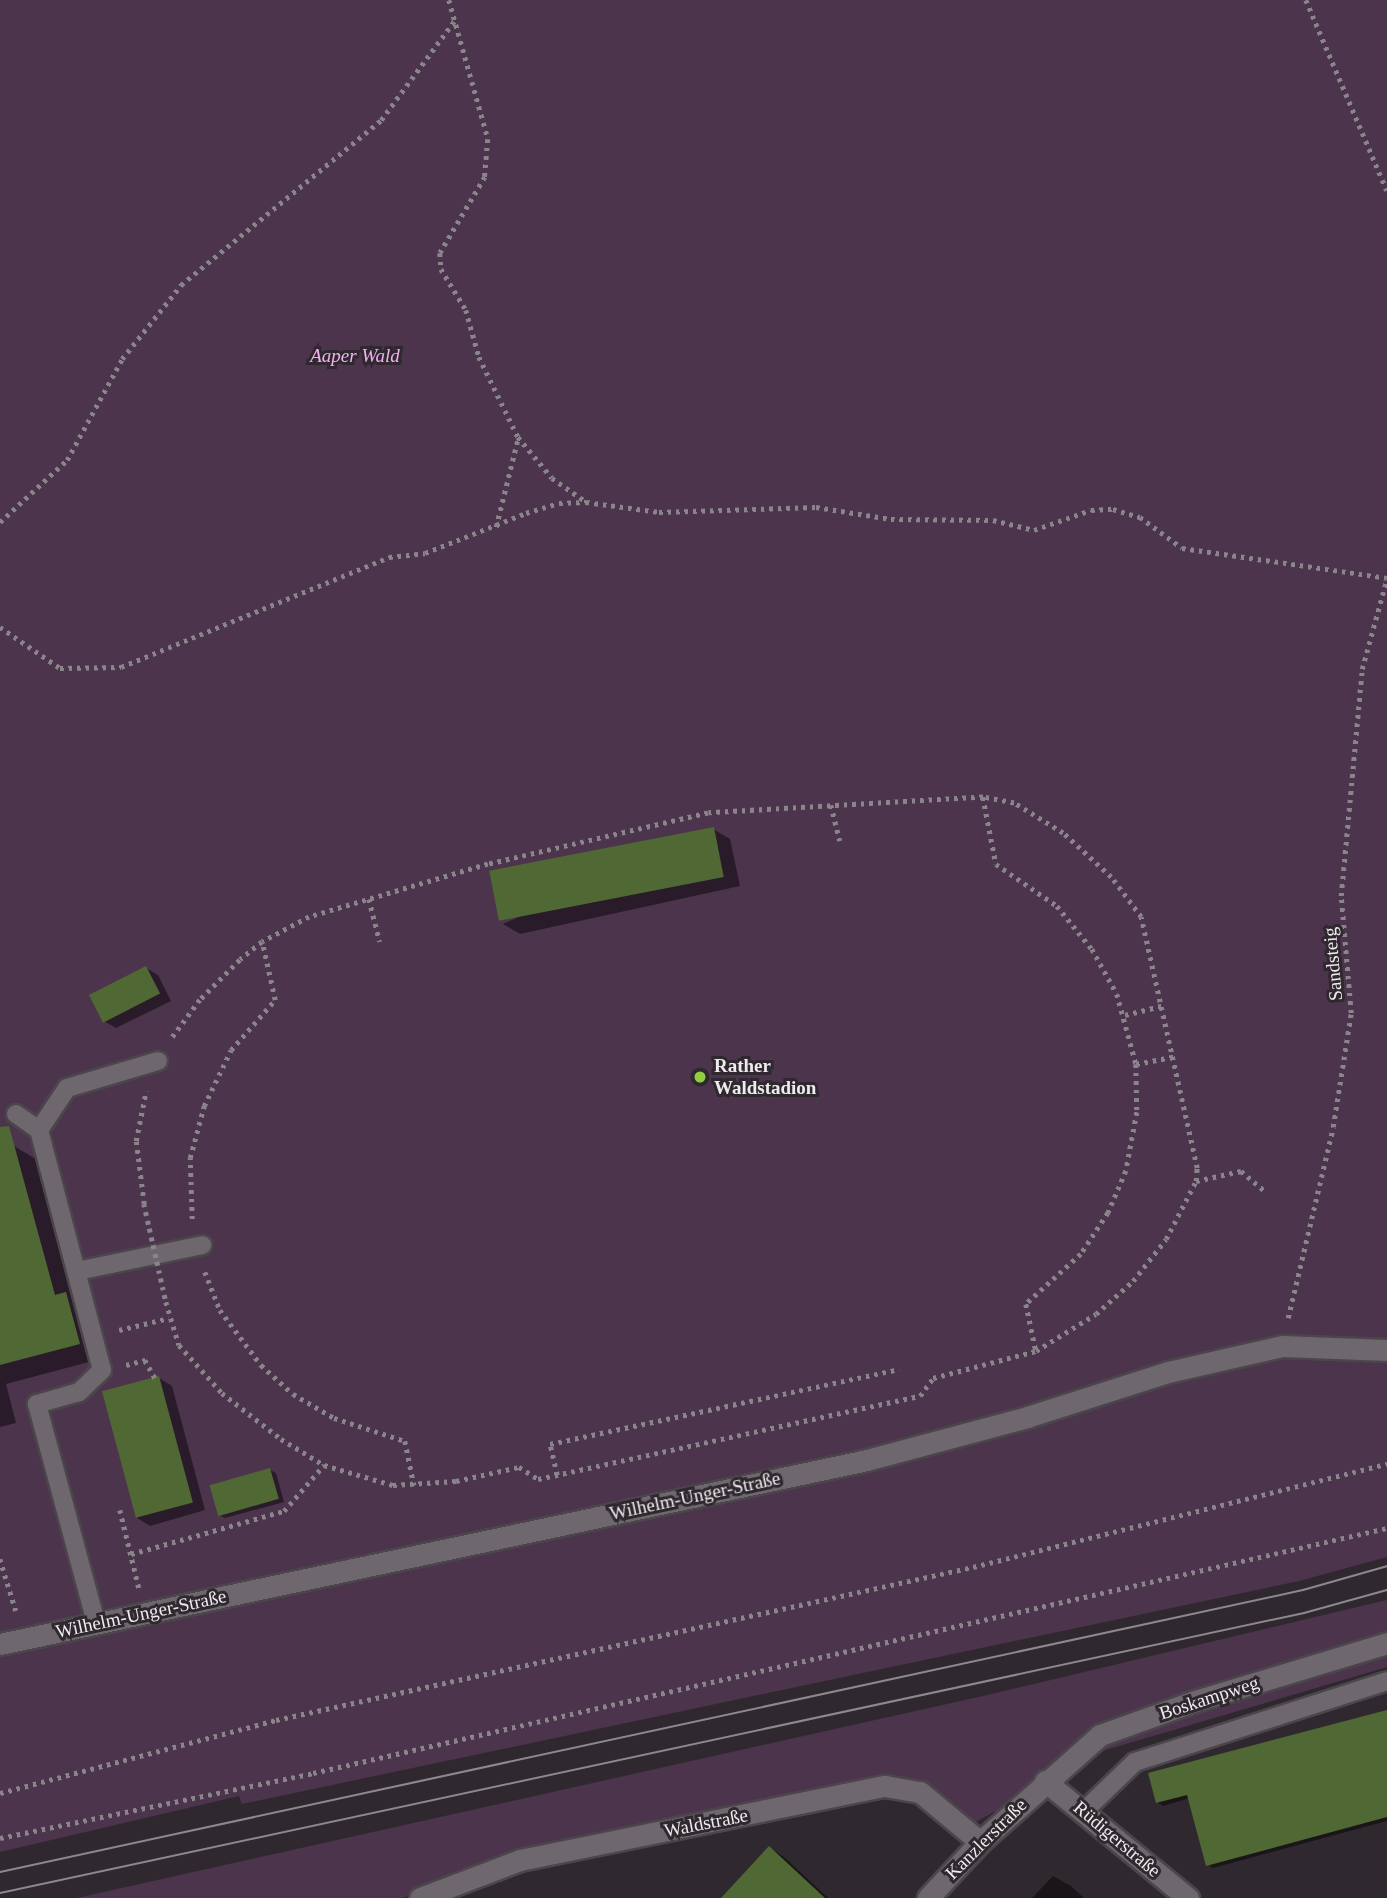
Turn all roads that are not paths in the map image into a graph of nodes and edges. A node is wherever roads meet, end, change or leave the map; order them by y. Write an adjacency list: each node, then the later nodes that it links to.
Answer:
1 (159, 1061): 3 (lane)
2 (16, 1114): 3 (lane)
3 (39, 1130): 5 (lane)
4 (200, 1245): 5 (lane)
5 (77, 1271): 7 (lane)
6 (1387, 1350): 7 (street, Wilhelm-Unger-Straße)
7 (96, 1623): 9 (street, Wilhelm-Unger-Straße)
8 (1387, 1643): 11 (street, Boskampweg)
9 (0, 1644)
10 (1387, 1681): 12 (lane)
11 (1045, 1781): 12 (street, Rüdigerstraße); 13 (street, Kanzlerstraße)
12 (1083, 1812): 16 (street, Rüdigerstraße)
13 (980, 1842): 14 (street, Waldstraße); 15 (street, Kanzlerstraße)
14 (420, 1898)
15 (928, 1898)
16 (1188, 1898)

